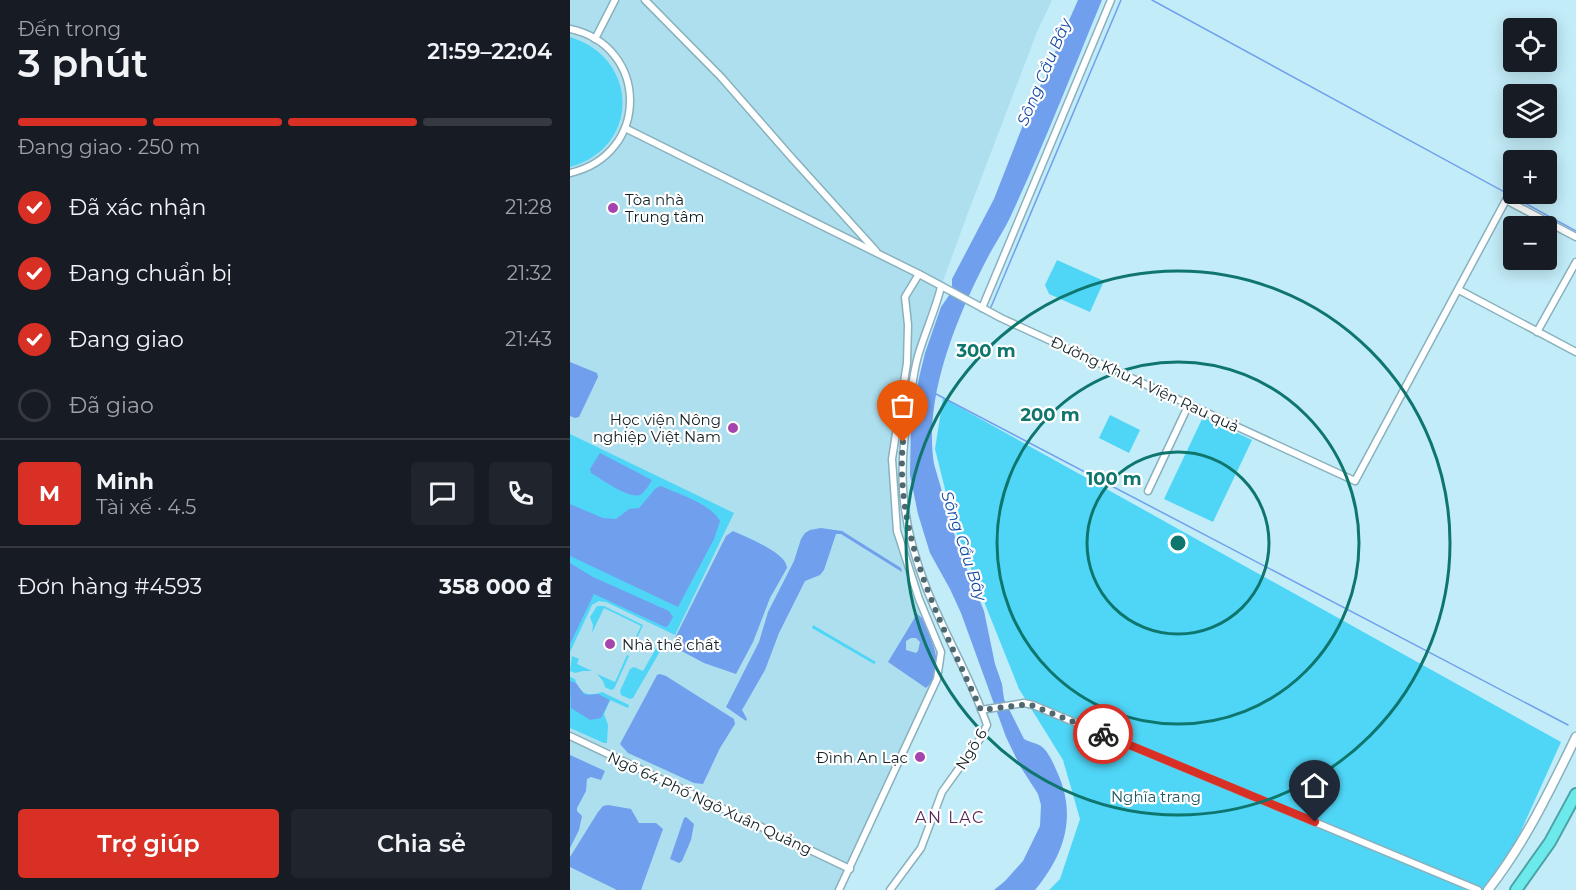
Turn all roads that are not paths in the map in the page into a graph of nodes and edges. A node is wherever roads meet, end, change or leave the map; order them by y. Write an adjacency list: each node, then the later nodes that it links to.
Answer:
1 (615, 0): 5 (street)
2 (645, 0): 9 (street)
3 (1111, 0): 14 (street)
4 (570, 29): 5 (street)
5 (595, 39): 6 (street)
6 (625, 128): 7 (street); 9 (street, Đường Khu A Viện Rau quả)
7 (570, 172)
8 (1576, 237): 13 (street)
9 (879, 254): 11 (street, Đường Khu A Viện Rau quả)
10 (1576, 262): 15 (street)
11 (919, 274): 12 (street, Đường Khu A Viện Rau quả); 23 (street)
12 (942, 287): 14 (street, Đường Khu A Viện Rau quả); 19 (street, Ngõ 6)
13 (1459, 290): 15 (street); 17 (street, Đường Khu A Viện Rau quả)
14 (982, 308): 17 (street, Đường Khu A Viện Rau quả)
15 (1537, 332): 16 (street)
16 (1576, 352)
17 (1189, 404): 18 (street)
18 (1148, 491)
19 (983, 710): 25 (street, Ngõ 6); 26 (street)
20 (570, 736): 23 (street, Ngõ 64 Phố Ngô Xuân Quảng)
21 (1576, 736): 27 (main road)
22 (1576, 794): 28 (highway)
23 (850, 869): 24 (street)
24 (839, 890)
25 (890, 890)
26 (1478, 890)
27 (1488, 890)
28 (1516, 890)

